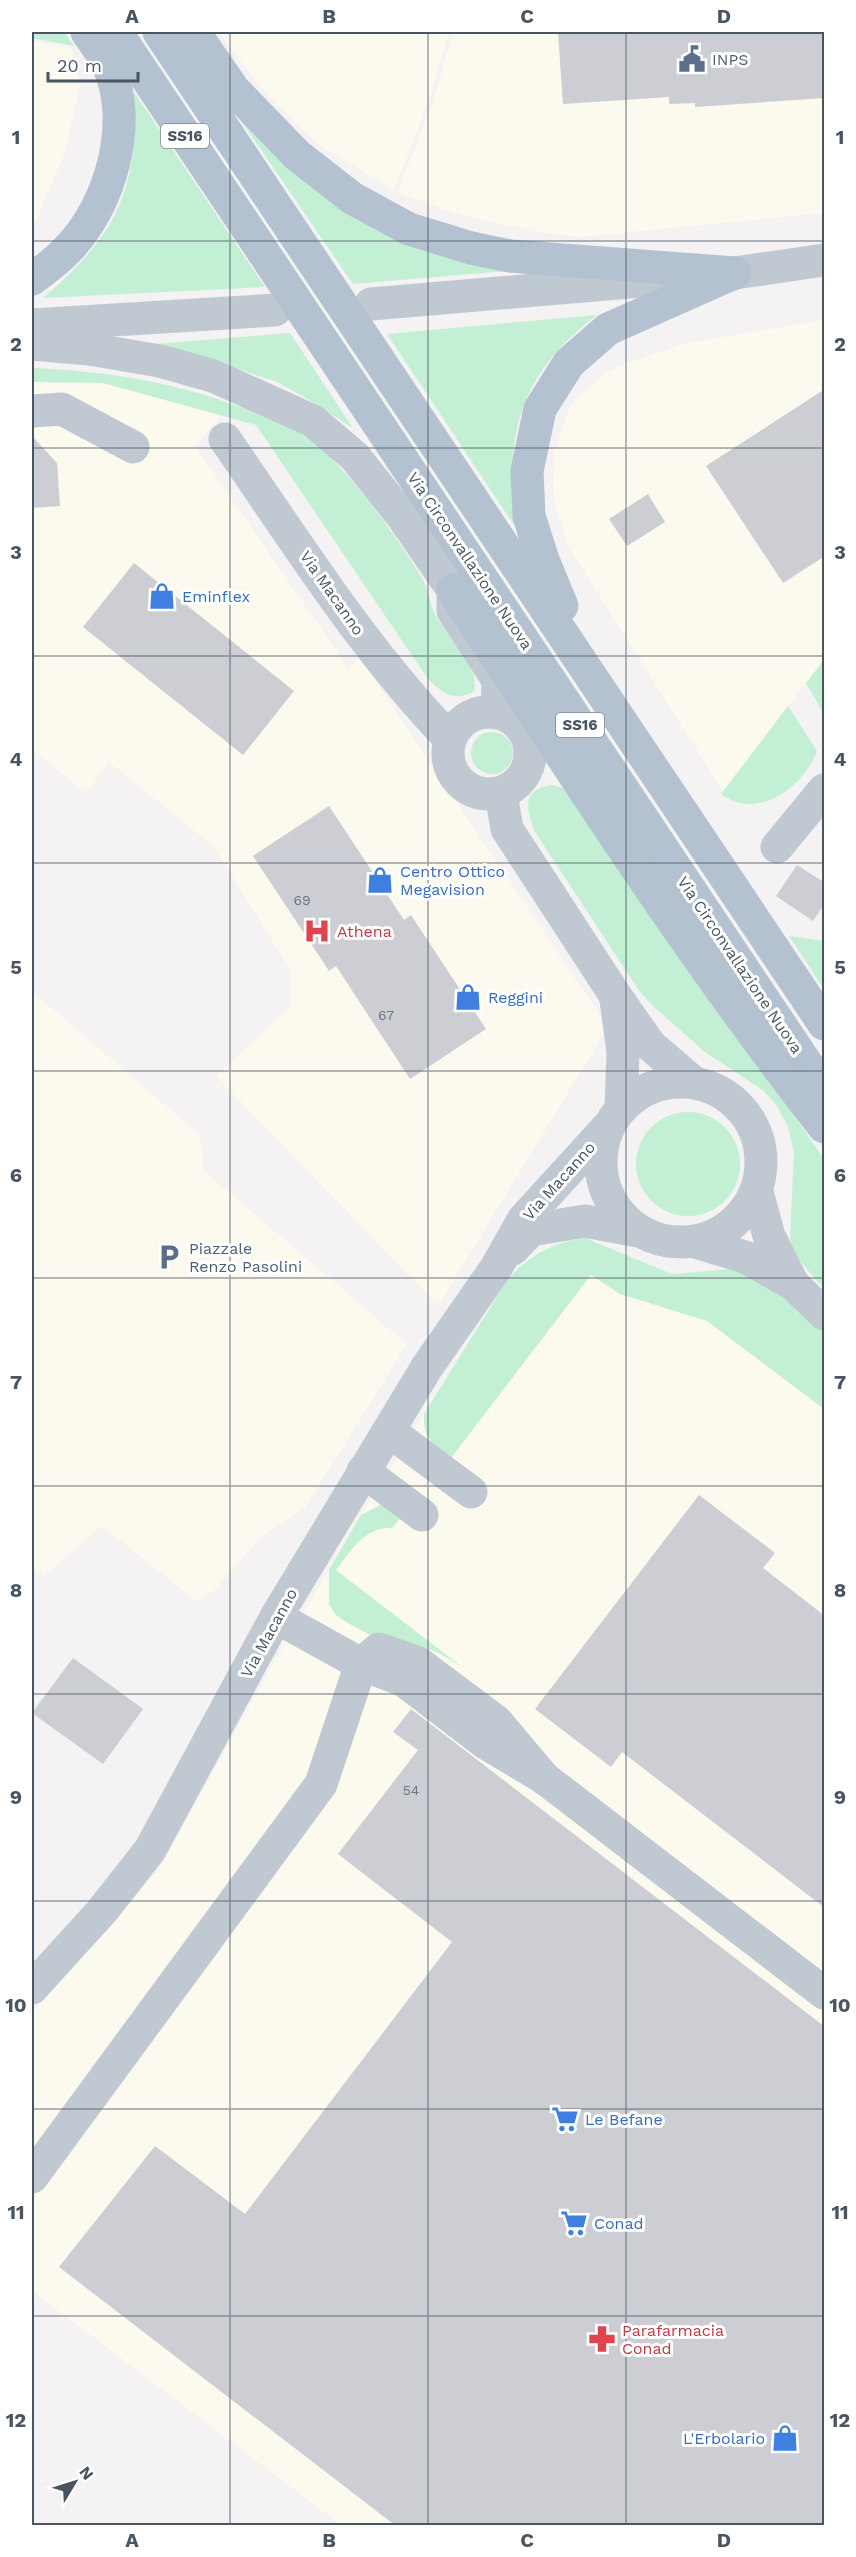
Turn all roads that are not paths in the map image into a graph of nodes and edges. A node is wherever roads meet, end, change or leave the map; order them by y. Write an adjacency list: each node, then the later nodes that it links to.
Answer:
1 (87, 32): 7 (main road)
2 (116, 32): 27 (main road, Via Circonvallazione Nuova / SS16)
3 (159, 32): 16 (main road, SS16)
4 (194, 32): 6 (main road)
5 (825, 260): 6 (street)
6 (735, 273): 8 (street); 16 (main road)
7 (32, 279)
8 (372, 304)
9 (275, 310): 10 (street)
10 (32, 325)
11 (32, 344): 15 (street)
12 (32, 411): 14 (street)
13 (225, 439): 18 (street, Via Macanno)
14 (133, 447)
15 (453, 590): 17 (street); 20 (main road)
16 (591, 674): 25 (main road, SS16)
17 (496, 713): 18 (street); 19 (street)
18 (450, 739): 22 (street)
19 (529, 762): 20 (street); 22 (street)
20 (578, 780): 29 (main road)
21 (825, 790): 23 (street)
22 (501, 793): 24 (street, Via Macanno)
23 (777, 847)
24 (615, 995): 26 (street, Via Macanno); 28 (street, Via Macanno)
25 (825, 1024)
26 (693, 1082): 28 (street, Via Macanno); 30 (street, Via Macanno)
27 (825, 1090)
28 (614, 1118): 31 (street, Via Macanno); 33 (street, Via Macanno)
29 (825, 1127)
30 (757, 1192): 32 (street, Via Macanno); 34 (street)
31 (638, 1231): 32 (street, Via Macanno); 33 (street, Via Macanno)
32 (695, 1242): 34 (street)
33 (496, 1268): 36 (street, Via Macanno)
34 (793, 1284): 35 (street)
35 (825, 1314)
36 (389, 1431): 37 (street, Via Macanno); 38 (street)
37 (363, 1472): 39 (street); 40 (street, Via Macanno)
38 (471, 1492)
39 (422, 1515)
40 (276, 1617): 41 (street); 42 (street, Via Macanno)
41 (361, 1664): 43 (street); 44 (street)
42 (32, 1988)
43 (825, 1993)
44 (32, 2177)

